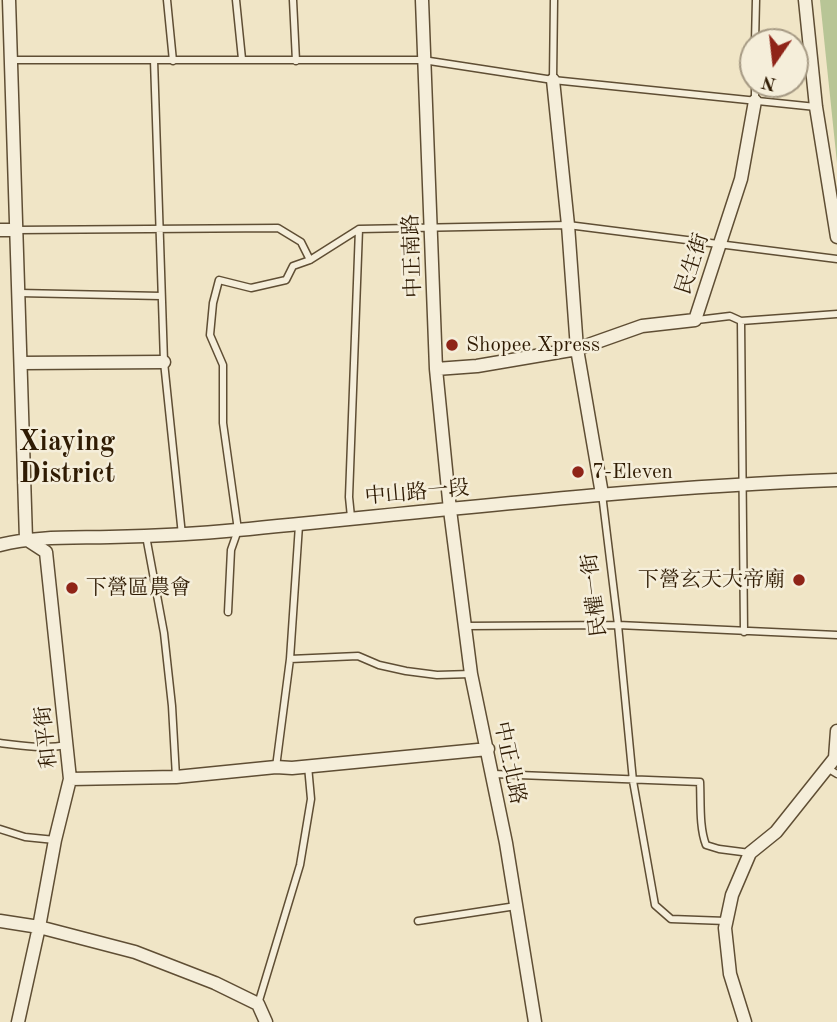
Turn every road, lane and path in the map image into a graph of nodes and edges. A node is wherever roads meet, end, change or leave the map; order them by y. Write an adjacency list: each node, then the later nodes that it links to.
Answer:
1 (9, 0): 11 (street)
2 (167, 0): 14 (lane)
3 (236, 0): 10 (lane)
4 (293, 0): 15 (lane)
5 (422, 0): 13 (street, 中正南路)
6 (554, 0): 16 (lane)
7 (756, 0): 9 (lane)
8 (805, 0): 18 (street)
9 (755, 28)
10 (242, 59): 14 (lane); 15 (lane)
11 (11, 60): 12 (lane); 23 (street)
12 (154, 60): 14 (lane); 24 (lane)
13 (423, 60): 15 (lane); 16 (lane); 21 (street, 中正南路)
14 (173, 61)
15 (296, 61)
16 (553, 79): 17 (lane); 19 (street, 民權一街)
17 (755, 101): 18 (lane); 26 (street, 民生街)
18 (816, 107): 25 (street)
19 (568, 225): 21 (lane); 26 (lane); 34 (street, 民權一街)
20 (359, 229): 21 (lane); 28 (lane); 42 (lane)
21 (432, 229): 37 (street, 中正南路)
22 (0, 230): 23 (street)
23 (17, 230): 24 (lane); 29 (street)
24 (158, 230): 28 (lane); 30 (lane)
25 (837, 237)
26 (720, 244): 27 (lane); 32 (street, 民生街)
27 (837, 259)
28 (310, 260): 44 (lane)
29 (19, 293): 30 (lane); 36 (street)
30 (162, 296): 35 (lane)
31 (837, 314): 33 (lane)
32 (695, 320): 33 (lane); 34 (street, 民生街)
33 (741, 321): 39 (lane)
34 (577, 349): 37 (street, 民生街); 40 (street, 民權一街)
35 (164, 362): 36 (street); 45 (lane)
36 (22, 363): 47 (street)
37 (436, 369): 41 (street, 中正南路)
38 (837, 480): 39 (street, 中山路一段)
39 (742, 483): 40 (street, 中山路一段); 52 (lane)
40 (602, 494): 41 (street, 中山路一段); 50 (lane, 民權一街)
41 (450, 510): 42 (street, 中山路一段); 51 (street, 中正北路)
42 (351, 517): 43 (street, 中山路一段)
43 (299, 523): 44 (street, 中山路一段); 54 (lane)
44 (238, 530): 45 (street, 中山路一段); 49 (lane)
45 (182, 535): 46 (street, 中山路一段)
46 (146, 536): 47 (street, 中山路一段); 64 (lane)
47 (26, 539): 48 (street, 中山路一段); 58 (street, 和平街)
48 (0, 545)
49 (228, 612)
50 (618, 625): 51 (lane); 52 (lane); 66 (lane, 民權一街)
51 (464, 626): 55 (street, 中正北路)
52 (744, 632): 53 (lane)
53 (837, 635)
54 (290, 659): 55 (lane); 61 (lane)
55 (471, 674): 59 (street, 中正北路)
56 (837, 731): 62 (street)
57 (0, 743): 58 (lane)
58 (68, 745): 65 (street, 和平街)
59 (488, 749): 60 (street); 63 (street, 中正北路)
60 (308, 765): 61 (street); 75 (lane)
61 (276, 767): 64 (street)
62 (832, 771): 69 (street)
63 (493, 774): 66 (lane); 70 (street, 中正北路)
64 (176, 776): 65 (street)
65 (70, 779): 68 (street, 和平街)
66 (634, 781): 69 (lane); 73 (lane, 民權一街)
67 (0, 829): 68 (lane)
68 (55, 841): 74 (street, 和平街)
69 (750, 853): 73 (street)
70 (516, 906): 72 (lane); 78 (street, 中正北路)
71 (0, 921): 74 (street)
72 (418, 921)
73 (726, 921): 79 (street)
74 (39, 927): 75 (street); 76 (street, 和平街)
75 (258, 1004): 77 (street)
76 (18, 1022)
77 (266, 1022)
78 (535, 1022)
79 (745, 1022)

